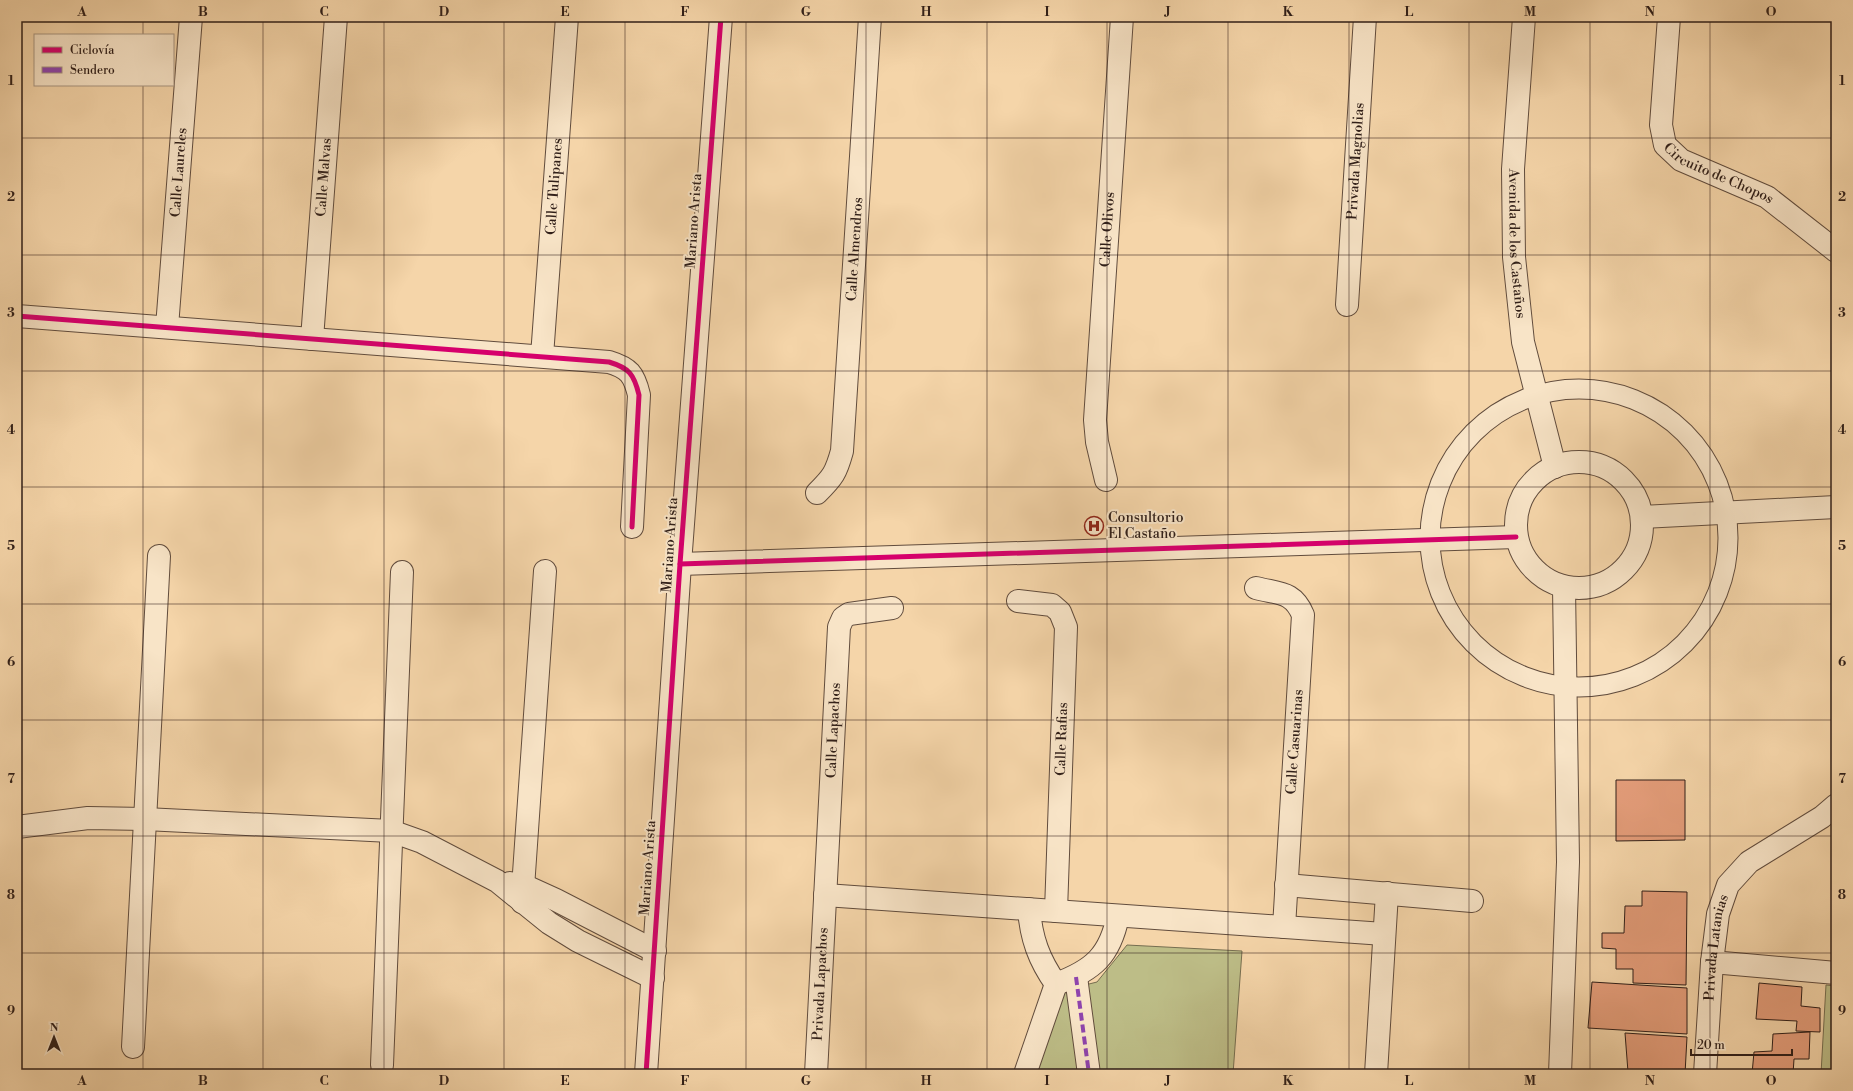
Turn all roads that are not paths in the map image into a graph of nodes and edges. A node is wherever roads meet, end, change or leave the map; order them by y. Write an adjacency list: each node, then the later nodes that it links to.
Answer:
1 (190, 17): 13 (street, Calle Laureles)
2 (336, 17): 14 (street, Calle Malvas)
3 (567, 17): 15 (street, Calle Tulipanes)
4 (721, 17): 27 (street, Mariano Arista)
5 (870, 17): 19 (street, Calle Almendros)
6 (1122, 17): 18 (street, Calle Olivos)
7 (1365, 17): 11 (street, Privada Magnolias)
8 (1524, 17): 16 (street, Avenida de los Castaños)
9 (1668, 17): 10 (street, Circuito de Chopos)
10 (1836, 251)
11 (1347, 306)
12 (17, 316): 13 (street)
13 (168, 327): 14 (street)
14 (312, 339): 15 (street)
15 (542, 356): 23 (street)
16 (1536, 393): 17 (street, Avenida de los Castaños); 21 (lane); 25 (lane)
17 (1555, 467): 22 (street); 24 (street)
18 (1106, 480)
19 (825, 486)
20 (1836, 507): 21 (street)
21 (1729, 513): 22 (street); 34 (lane)
22 (1642, 517): 30 (street)
23 (632, 527)
24 (1516, 537): 25 (street); 30 (street)
25 (1428, 539): 27 (street); 34 (lane)
26 (160, 556): 36 (street)
27 (680, 564): 49 (street, Mariano Arista)
28 (545, 571): 40 (street)
29 (402, 572): 38 (street)
30 (1564, 587): 34 (street)
31 (1256, 588): 39 (street, Calle Casuarinas)
32 (1018, 601): 45 (street, Calle Rafias)
33 (892, 608): 42 (street, Calle Lapachos)
34 (1566, 688): 61 (street)
35 (1836, 805): 50 (street, Privada Latanias)
36 (145, 819): 37 (street); 38 (street); 54 (street)
37 (17, 827)
38 (391, 831): 40 (street); 55 (street)
39 (1286, 885): 41 (street); 47 (street, Calle Casuarinas)
40 (522, 893): 49 (street); 52 (street)
41 (1386, 893): 43 (street); 48 (street)
42 (825, 895): 44 (street); 57 (street, Privada Lapachos)
43 (1472, 901)
44 (1029, 909): 45 (street); 53 (street)
45 (1056, 911): 46 (street)
46 (1118, 916): 47 (street); 53 (street)
47 (1284, 927): 48 (street)
48 (1384, 934): 60 (street)
49 (655, 952): 52 (street, Mariano Arista)
50 (1712, 962): 51 (street); 62 (street, Privada Latanias)
51 (1836, 973)
52 (653, 978): 56 (street, Mariano Arista)
53 (1066, 980): 58 (street); 59 (street)
54 (133, 1047)
55 (382, 1065)
56 (646, 1074)
57 (816, 1074)
58 (1025, 1074)
59 (1089, 1074)
60 (1376, 1074)
61 (1560, 1074)
62 (1704, 1074)

